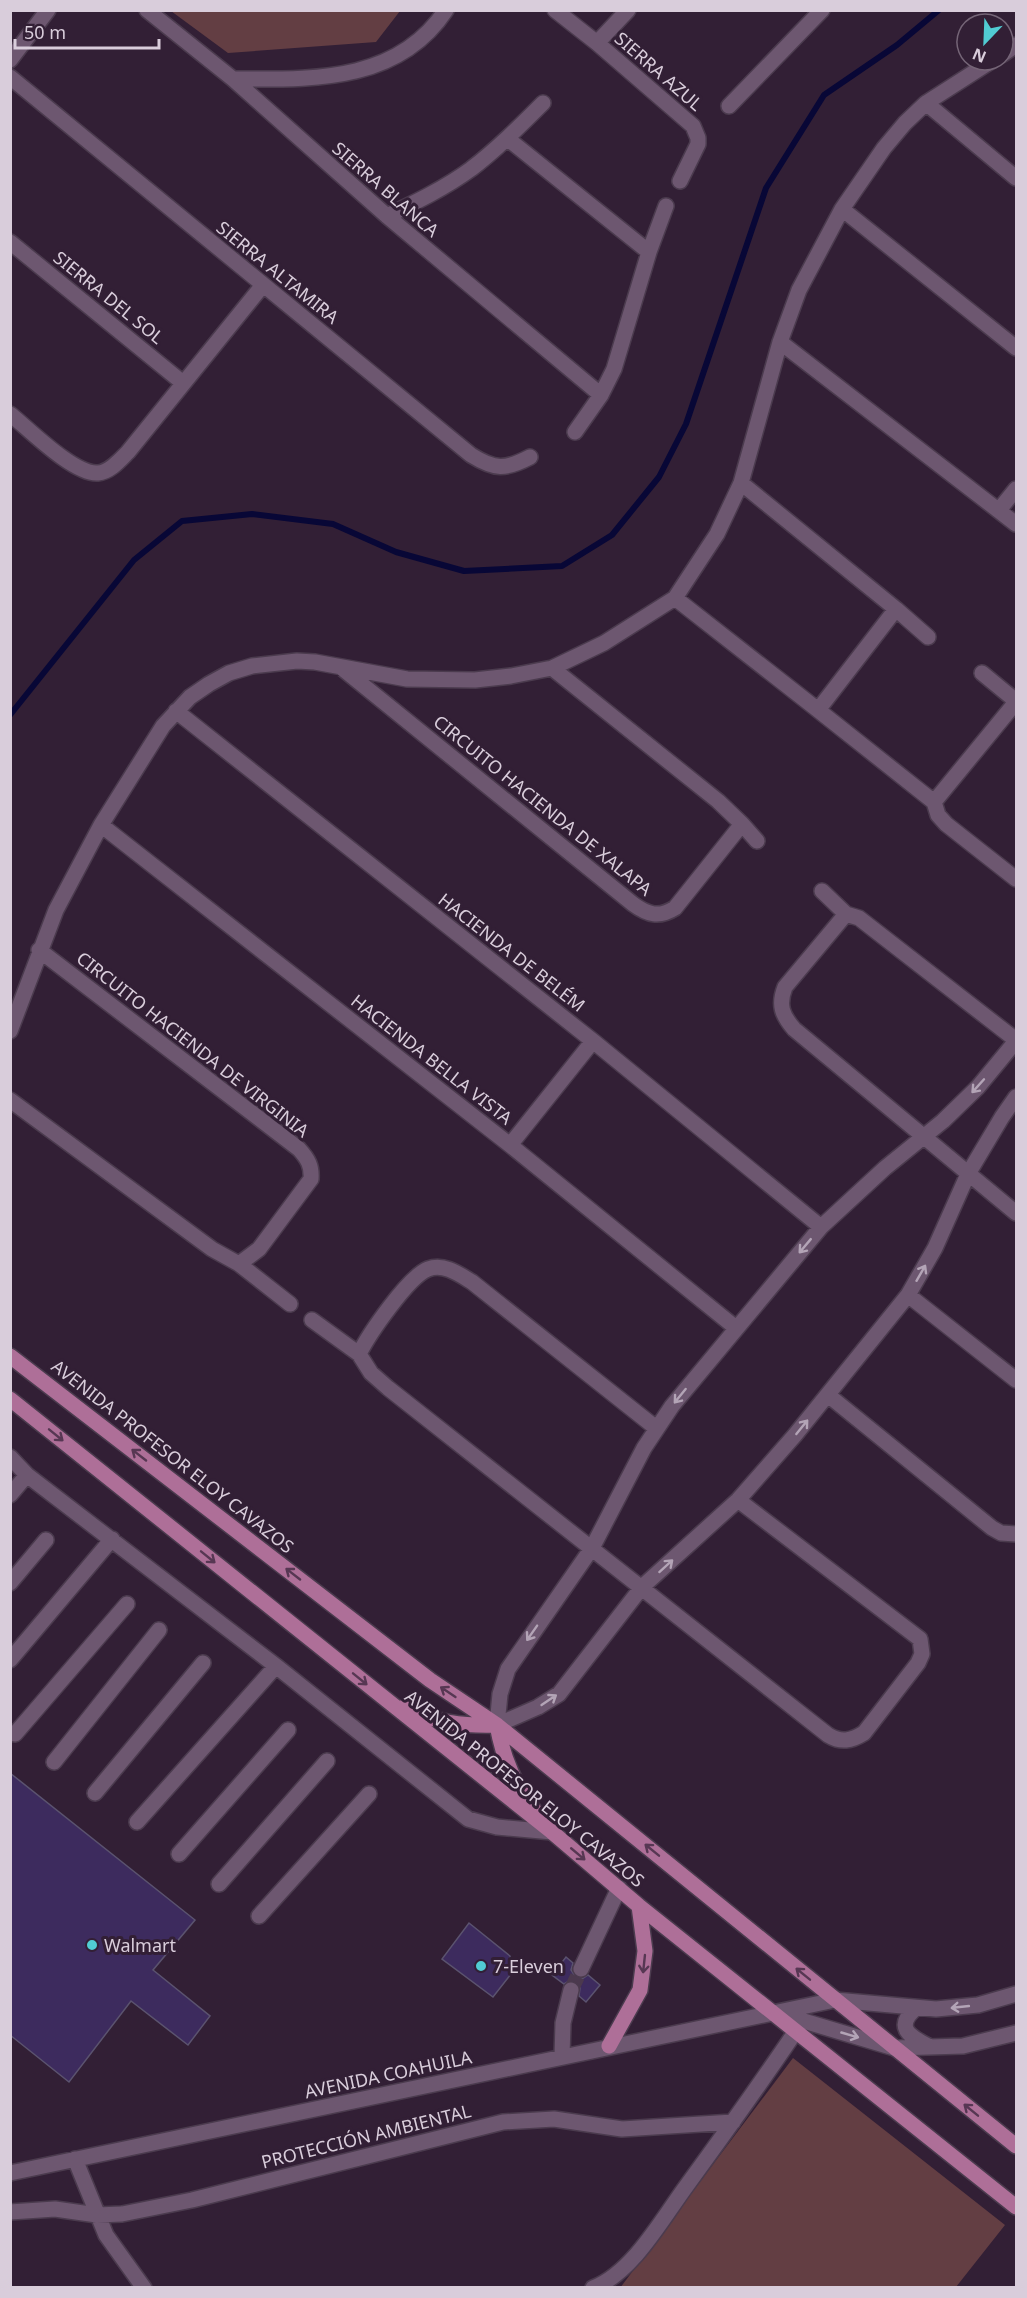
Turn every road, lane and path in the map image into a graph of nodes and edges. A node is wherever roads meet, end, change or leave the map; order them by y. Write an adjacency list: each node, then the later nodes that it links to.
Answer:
1 (48, 10): 8 (street)
2 (147, 10): 11 (street, SIERRA BLANCA)
3 (446, 10): 11 (street)
4 (555, 10): 7 (street, SIERRA AZUL)
5 (628, 10): 7 (street)
6 (822, 10): 14 (street)
7 (597, 43): 17 (street, SIERRA AZUL)
8 (10, 60)
9 (974, 72): 13 (street)
10 (10, 77): 23 (street, SIERRA ALTAMIRA)
11 (232, 79): 20 (street, SIERRA BLANCA)
12 (543, 103): 15 (street)
13 (926, 103): 16 (street); 19 (street)
14 (729, 106)
15 (508, 139): 20 (street); 22 (street)
16 (1017, 178)
17 (680, 181)
18 (666, 206): 22 (street)
19 (842, 209): 24 (street); 25 (street)
20 (387, 216): 27 (street, SIERRA BLANCA)
21 (10, 242): 26 (street, SIERRA DEL SOL)
22 (649, 252): 27 (street)
23 (263, 285): 26 (street); 30 (street, SIERRA ALTAMIRA)
24 (780, 342): 31 (street); 33 (street)
25 (1017, 348)
26 (183, 383): 28 (street)
27 (601, 395): 29 (street)
28 (10, 414)
29 (575, 432)
30 (530, 457)
31 (741, 483): 35 (street); 36 (street)
32 (1017, 489): 33 (street)
33 (999, 510): 34 (street)
34 (1017, 524)
35 (675, 598): 39 (street); 42 (street)
36 (896, 609): 37 (street); 42 (street)
37 (928, 637)
38 (341, 667): 39 (street); 43 (street); 45 (street, CIRCUITO HACIENDA DE XALAPA)
39 (552, 668): 45 (street)
40 (982, 673): 41 (street)
41 (1017, 701): 44 (street)
42 (818, 710): 44 (street)
43 (176, 711): 46 (street); 53 (street, HACIENDA DE BELÉM)
44 (934, 802): 48 (street)
45 (742, 824): 47 (street)
46 (101, 825): 51 (street); 58 (street, HACIENDA BELLA VISTA)
47 (757, 841)
48 (1017, 879)
49 (822, 891): 50 (street)
50 (846, 914): 54 (street); 57 (street)
51 (39, 950): 52 (street); 62 (street, CIRCUITO HACIENDA DE VIRGINIA)
52 (10, 1031)
53 (593, 1041): 58 (street); 61 (street, HACIENDA DE BELÉM)
54 (1017, 1041): 57 (street, one-way to 57)
55 (1017, 1096): 59 (street)
56 (10, 1100): 62 (street)
57 (923, 1136): 59 (street); 61 (street)
58 (510, 1145): 66 (street, HACIENDA BELLA VISTA)
59 (968, 1174): 60 (street); 63 (street, one-way to 59)
60 (1017, 1213)
61 (821, 1227): 66 (street, one-way to 66)
62 (239, 1264): 64 (street)
63 (908, 1294): 69 (street); 70 (street)
64 (290, 1305)
65 (312, 1320): 67 (street)
66 (736, 1328): 72 (street, one-way to 72)
67 (360, 1354): 72 (street); 80 (street)
68 (11, 1355): 89 (main road, AVENIDA PROFESOR ELOY CAVAZOS, one-way to 68)
69 (1017, 1380)
70 (828, 1395): 76 (street, one-way to 70); 77 (street)
71 (10, 1399): 88 (main road, AVENIDA PROFESOR ELOY CAVAZOS, one-way to 88)
72 (656, 1428): 80 (street)
73 (10, 1457): 74 (street)
74 (27, 1475): 75 (street); 78 (street)
75 (10, 1495)
76 (738, 1500): 82 (street, one-way to 76); 82 (street)
77 (1017, 1534)
78 (112, 1539): 85 (street); 87 (street)
79 (46, 1540): 81 (street)
80 (592, 1548): 82 (street); 89 (street, one-way to 89)
81 (10, 1583)
82 (642, 1587): 89 (street, one-way to 82)
83 (127, 1604): 91 (street)
84 (159, 1630): 92 (street)
85 (10, 1660)
86 (203, 1663): 94 (street)
87 (276, 1666): 96 (street); 97 (street)
88 (379, 1694): 89 (main road); 97 (main road, AVENIDA PROFESOR ELOY CAVAZOS)
89 (497, 1725): 97 (main road); 106 (main road, AVENIDA PROFESOR ELOY CAVAZOS, one-way to 89)
90 (288, 1730): 98 (street)
91 (15, 1734)
92 (54, 1761)
93 (327, 1761): 99 (street)
94 (95, 1793)
95 (369, 1794): 102 (street)
96 (137, 1822)
97 (552, 1832): 100 (main road, AVENIDA PROFESOR ELOY CAVAZOS, one-way to 100)
98 (179, 1854)
99 (219, 1884)
100 (619, 1888): 101 (main road, AVENIDA PROFESOR ELOY CAVAZOS); 103 (street)
101 (639, 1906): 108 (main road, AVENIDA PROFESOR ELOY CAVAZOS); 111 (main road, one-way to 111)
102 (259, 1916)
103 (580, 1969)
104 (571, 1990): 114 (street)
105 (1017, 1994): 107 (street, AVENIDA COAHUILA, one-way to 107)
106 (835, 2000): 107 (street, AVENIDA COAHUILA); 108 (street, AVENIDA COAHUILA); 112 (main road, AVENIDA PROFESOR ELOY CAVAZOS)
107 (916, 2008): 113 (street)
108 (774, 2012): 109 (main road, AVENIDA PROFESOR ELOY CAVAZOS); 111 (street, AVENIDA COAHUILA); 112 (street, AVENIDA COAHUILA, one-way to 112)
109 (796, 2031): 115 (street); 119 (main road, AVENIDA PROFESOR ELOY CAVAZOS)
110 (1017, 2033): 113 (street, AVENIDA COAHUILA)
111 (609, 2046): 114 (street, AVENIDA COAHUILA)
112 (894, 2048): 113 (street, AVENIDA COAHUILA); 116 (main road, AVENIDA PROFESOR ELOY CAVAZOS, one-way to 112)
113 (933, 2048)
114 (562, 2056): 117 (street, AVENIDA COAHUILA)
115 (733, 2122): 121 (street, PROTECCIÓN AMBIENTAL); 123 (street)
116 (1017, 2146)
117 (75, 2159): 118 (street, AVENIDA COAHUILA); 121 (street)
118 (10, 2173)
119 (1017, 2207)
120 (10, 2212): 121 (street, PROTECCIÓN AMBIENTAL)
121 (97, 2216): 122 (street)
122 (144, 2288)
123 (593, 2288)

